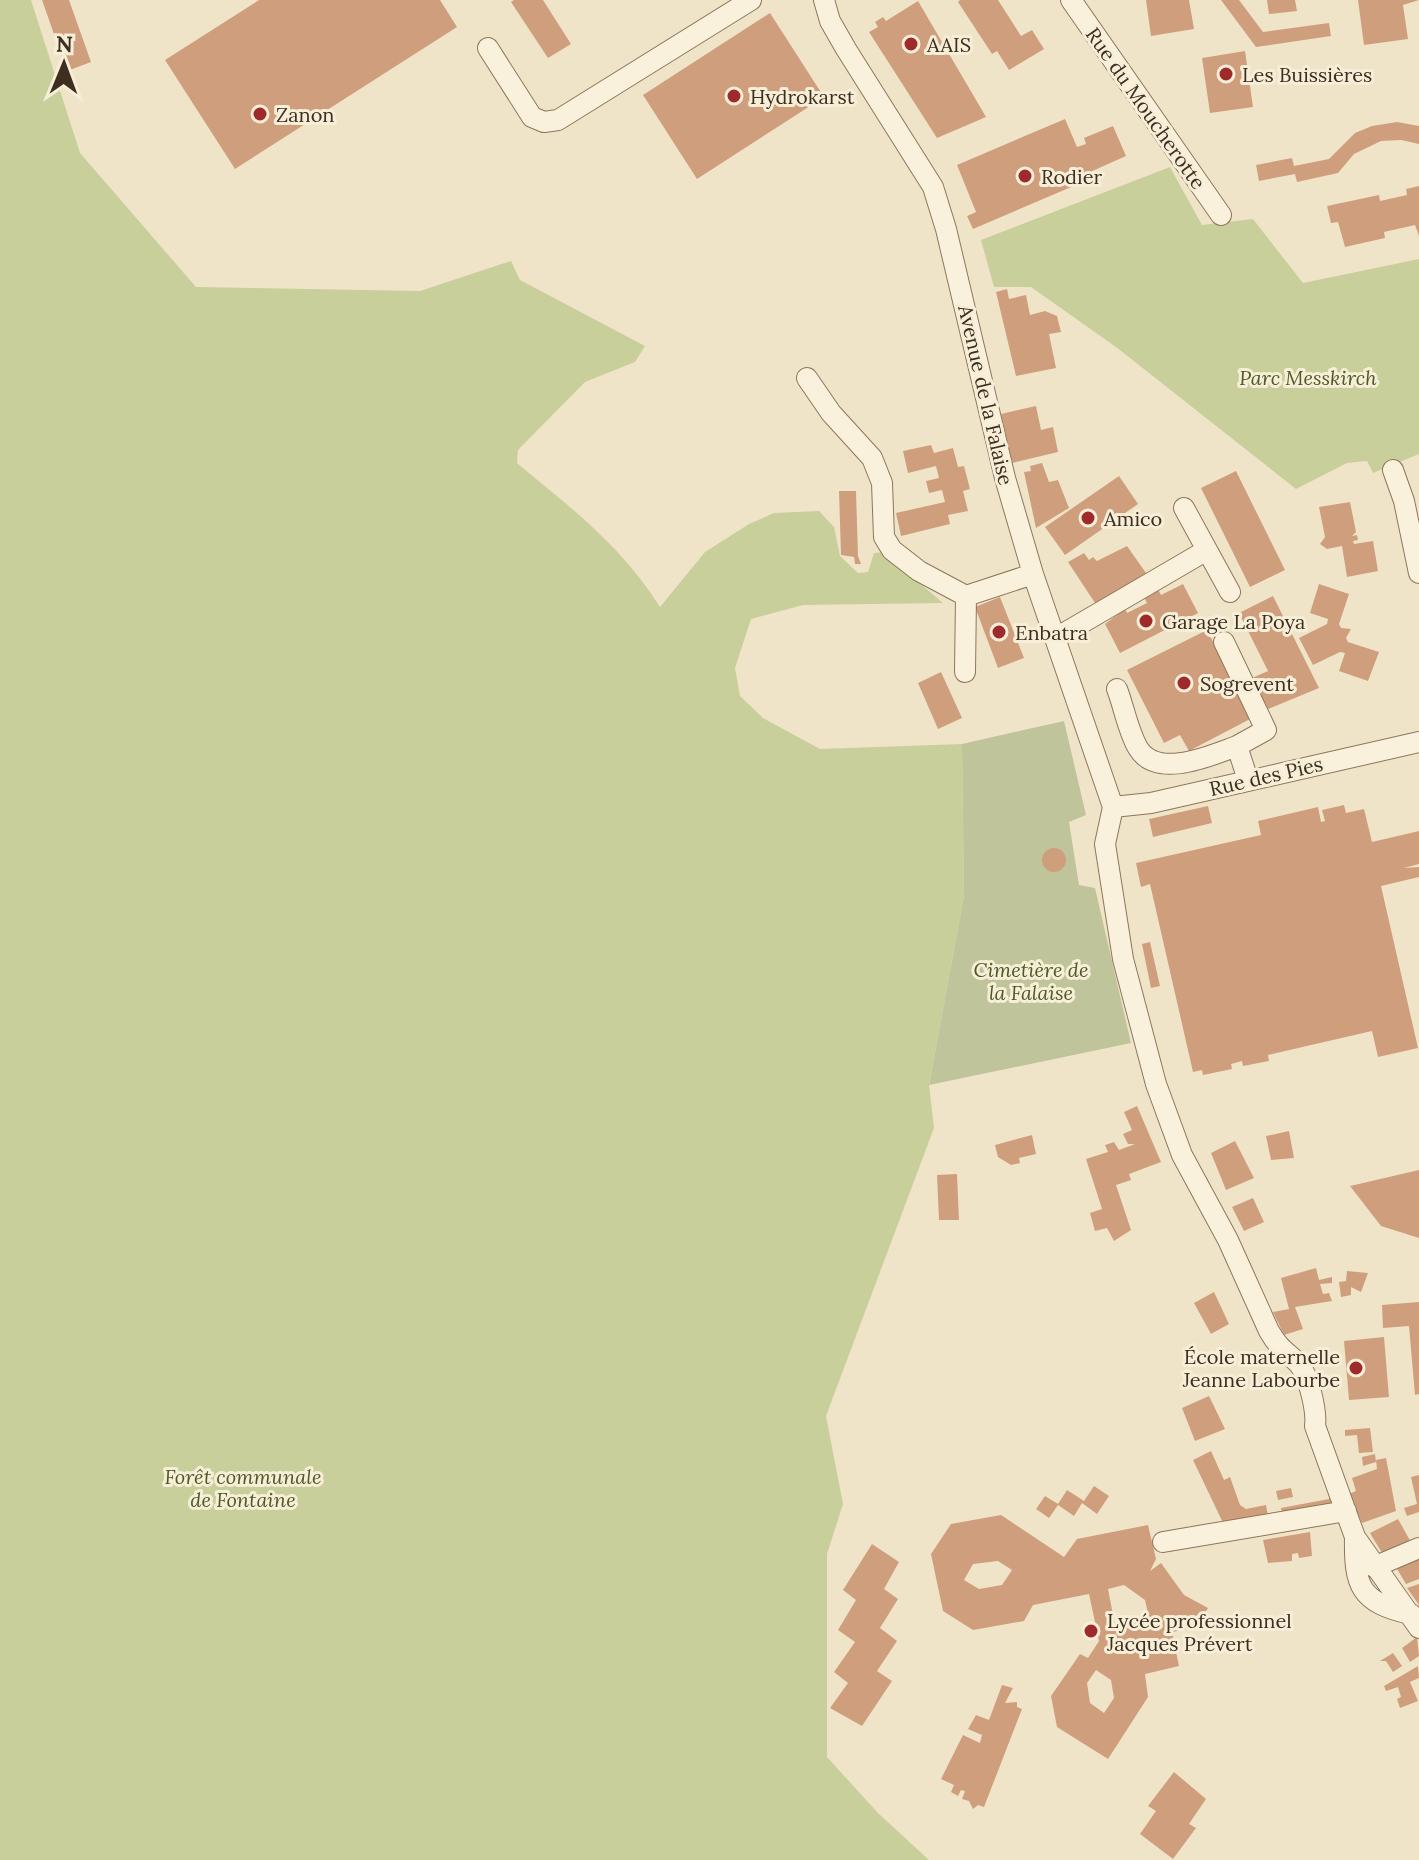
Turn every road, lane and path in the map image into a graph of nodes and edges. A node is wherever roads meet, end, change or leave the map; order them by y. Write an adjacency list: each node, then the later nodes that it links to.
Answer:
1 (751, 0): 4 (street)
2 (824, 0): 11 (street, Avenue de la Falaise)
3 (1071, 0): 5 (street, Rue du Moucherotte)
4 (488, 48)
5 (1221, 215)
6 (807, 378): 13 (street)
7 (1393, 470): 10 (street)
8 (1184, 508): 9 (street)
9 (1207, 550): 12 (street); 14 (street)
10 (1419, 573)
11 (1033, 574): 13 (street); 14 (street, Avenue de la Falaise)
12 (1230, 592)
13 (966, 596): 16 (street)
14 (1056, 638): 21 (street, Avenue de la Falaise)
15 (1224, 642): 19 (street)
16 (965, 672)
17 (1117, 689): 19 (street)
18 (1419, 742): 20 (street, Rue des Pies)
19 (1237, 746): 20 (street)
20 (1248, 780): 21 (street, Rue des Pies)
21 (1113, 807): 22 (street)
22 (1346, 1511): 23 (street); 24 (street)
23 (1355, 1537): 26 (street); 27 (street)
24 (1163, 1542)
25 (1419, 1548): 26 (street)
26 (1374, 1567): 27 (street)
27 (1415, 1621)

